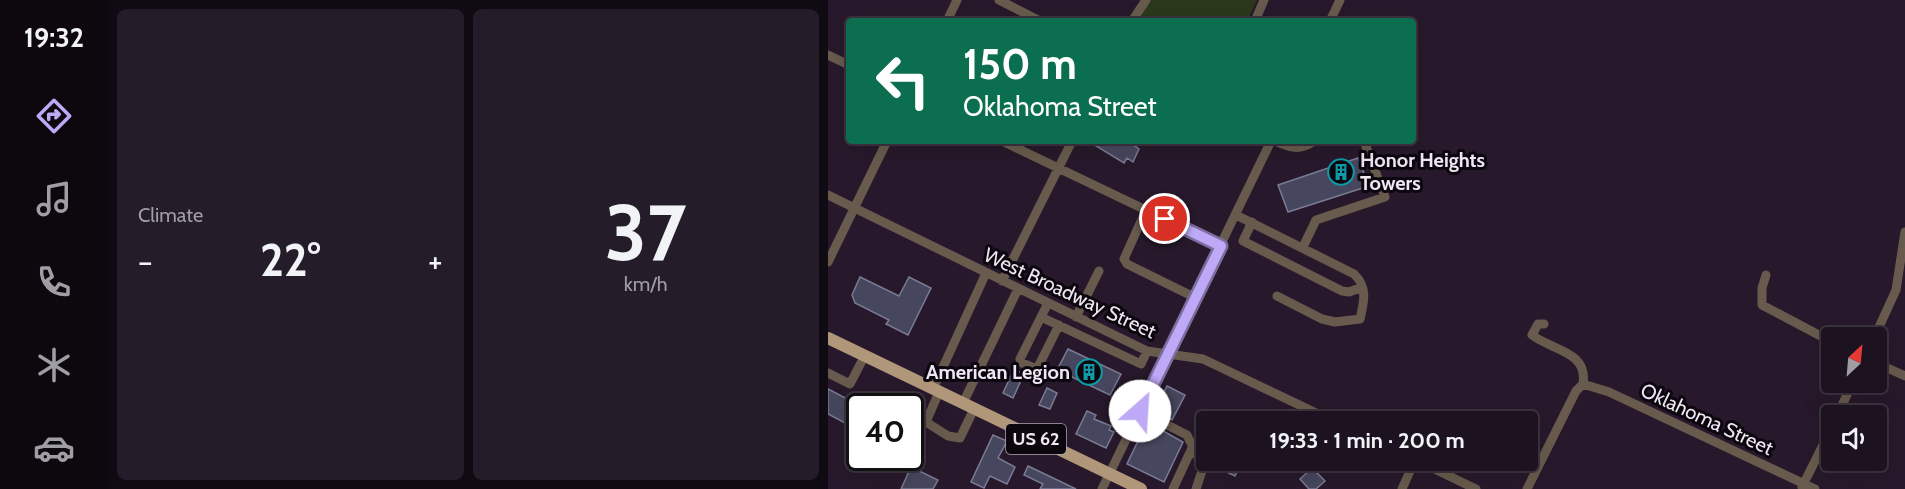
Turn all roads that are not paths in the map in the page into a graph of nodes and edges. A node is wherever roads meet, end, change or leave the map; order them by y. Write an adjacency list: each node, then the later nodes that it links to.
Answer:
1 (957, 0): 6 (street)
2 (999, 0): 7 (street)
3 (1146, 0): 8 (street)
4 (1264, 0): 9 (street)
5 (1340, 0): 10 (street)
6 (948, 18)
7 (1034, 18)
8 (1134, 18)
9 (1256, 18)
10 (1331, 18)
11 (828, 55): 12 (street)
12 (846, 64)
13 (886, 144): 22 (street)
14 (1009, 144): 20 (street)
15 (1071, 144): 20 (street)
16 (1271, 144): 24 (street)
17 (1280, 144): 18 (street)
18 (1309, 144)
19 (1365, 144): 28 (street)
20 (1060, 167): 23 (street); 33 (street)
21 (828, 195): 22 (street, West Broadway Street)
22 (855, 208): 29 (street); 31 (street, West Broadway Street)
23 (1146, 210): 27 (street); 37 (street)
24 (1236, 214): 25 (street); 27 (street)
25 (1252, 222): 28 (street); 34 (street)
26 (1905, 232): 44 (street)
27 (1221, 246): 37 (street)
28 (1303, 247): 34 (street)
29 (828, 262)
30 (1099, 271): 40 (street)
31 (986, 273): 33 (street, West Broadway Street); 55 (street)
32 (1766, 275): 45 (street)
33 (1002, 281): 35 (street, West Broadway Street)
34 (1362, 287): 36 (street)
35 (1018, 289): 38 (street, West Broadway Street); 56 (street)
36 (1277, 296)
37 (1196, 298): 50 (street)
38 (1048, 303): 39 (street); 40 (street, West Broadway Street)
39 (1041, 316): 43 (street); 43 (street)
40 (1076, 317): 41 (street, West Broadway Street)
41 (1091, 324): 47 (street); 48 (street, West Broadway Street)
42 (1544, 324): 54 (street)
43 (1059, 325): 47 (street)
44 (1879, 327)
45 (1821, 336)
46 (828, 338): 49 (main road, US 62)
47 (1084, 338): 48 (street)
48 (1147, 351): 50 (street, West Broadway Street)
49 (865, 355): 52 (street); 55 (main road, US 62)
50 (1167, 355): 57 (street); 58 (street, West Broadway Street)
51 (1887, 368): 53 (street)
52 (828, 373)
53 (1905, 376)
54 (1582, 384): 64 (street, Oklahoma Street); 71 (street)
55 (936, 390): 56 (main road, US 62); 56 (street)
56 (968, 406): 63 (main road, US 62)
57 (1140, 411): 59 (street); 63 (street)
58 (1312, 411)
59 (1192, 448): 67 (street); 68 (street)
60 (1821, 449): 64 (street)
61 (1411, 471): 69 (street)
62 (1439, 471): 70 (street)
63 (1109, 474): 65 (street); 66 (main road, US 62)
64 (1803, 486): 72 (street, Oklahoma Street)
65 (1102, 489)
66 (1141, 489)
67 (1173, 489)
68 (1196, 489)
69 (1402, 489)
70 (1476, 489)
71 (1527, 489)
72 (1815, 489)

